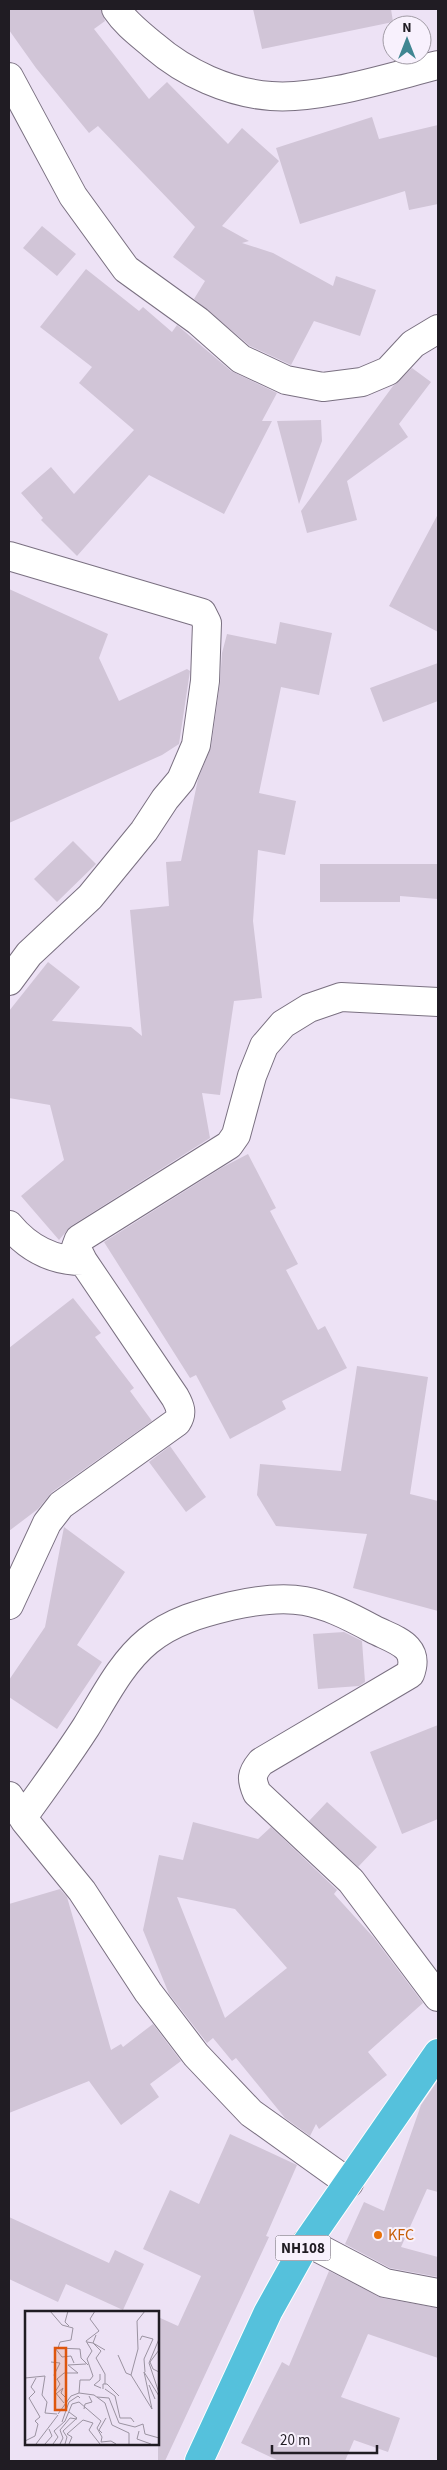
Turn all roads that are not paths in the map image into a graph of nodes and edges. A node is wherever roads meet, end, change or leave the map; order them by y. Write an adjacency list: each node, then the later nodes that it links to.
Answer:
1 (116, 9): 2 (street)
2 (438, 65)
3 (9, 77): 4 (street)
4 (438, 329)
5 (9, 556): 6 (street)
6 (9, 981)
7 (438, 1002): 9 (street)
8 (9, 1225): 9 (street)
9 (83, 1261): 10 (street)
10 (9, 1605)
11 (16, 1807): 12 (street); 14 (street)
12 (438, 1997)
13 (436, 2059): 14 (highway, NH108)
14 (349, 2183): 15 (highway, NH108)
15 (307, 2242): 16 (street); 17 (highway, NH108)
16 (438, 2293)
17 (198, 2461)

